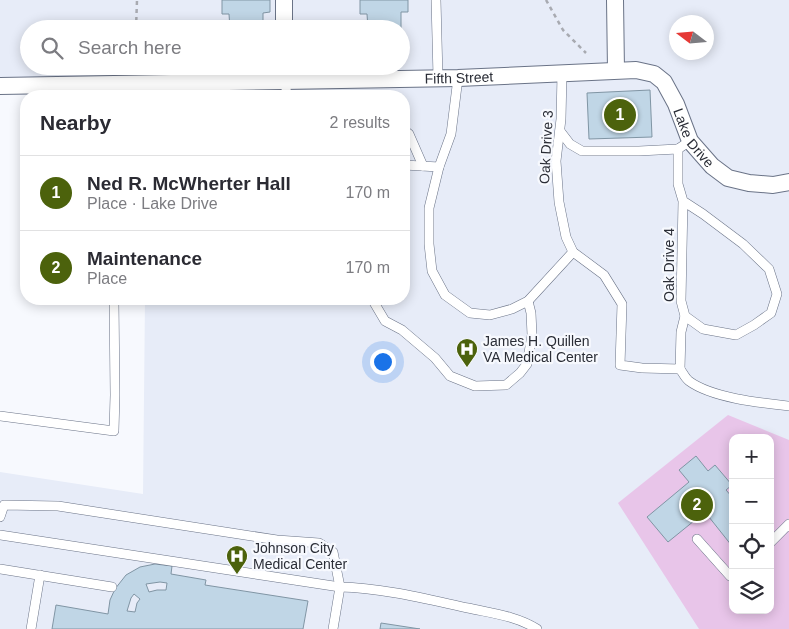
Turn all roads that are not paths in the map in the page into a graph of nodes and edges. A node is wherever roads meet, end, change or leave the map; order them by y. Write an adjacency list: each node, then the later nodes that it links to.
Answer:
1 (284, 0): 4 (street)
2 (436, 0): 7 (lane)
3 (615, 0): 5 (street)
4 (284, 20)
5 (616, 70): 6 (street, Fifth Street); 14 (street, Lake Drive)
6 (562, 74): 8 (street, Fifth Street); 12 (lane, Oak Drive 3)
7 (438, 78): 8 (street, Fifth Street); 9 (street, Fifth Street)
8 (458, 78): 17 (lane)
9 (285, 81): 11 (street, Fifth Street)
10 (0, 86): 11 (street, Fifth Street)
11 (110, 90)
12 (560, 131): 14 (lane); 20 (lane, Oak Drive 3)
13 (410, 136): 16 (lane)
14 (684, 145): 18 (street, Lake Drive); 19 (lane, Oak Drive 4)
15 (410, 165): 16 (lane)
16 (423, 166): 17 (lane)
17 (439, 167): 21 (lane)
18 (789, 182)
19 (683, 201): 24 (lane, Oak Drive 4); 24 (lane, Oak Drive 4)
20 (572, 252): 21 (lane); 25 (lane)
21 (528, 302): 23 (lane)
22 (114, 305): 27 (lane)
23 (376, 305)
24 (685, 316): 25 (lane)
25 (680, 369): 26 (lane)
26 (789, 406)
27 (0, 416)
28 (0, 516): 37 (lane)
29 (789, 524): 32 (lane)
30 (0, 535): 37 (lane)
31 (696, 539): 35 (lane)
32 (774, 539)
33 (0, 569): 34 (lane)
34 (40, 575): 36 (lane); 38 (lane)
35 (729, 575)
36 (112, 587)
37 (340, 587): 39 (lane); 40 (lane)
38 (31, 629)
39 (332, 629)
40 (537, 629)

